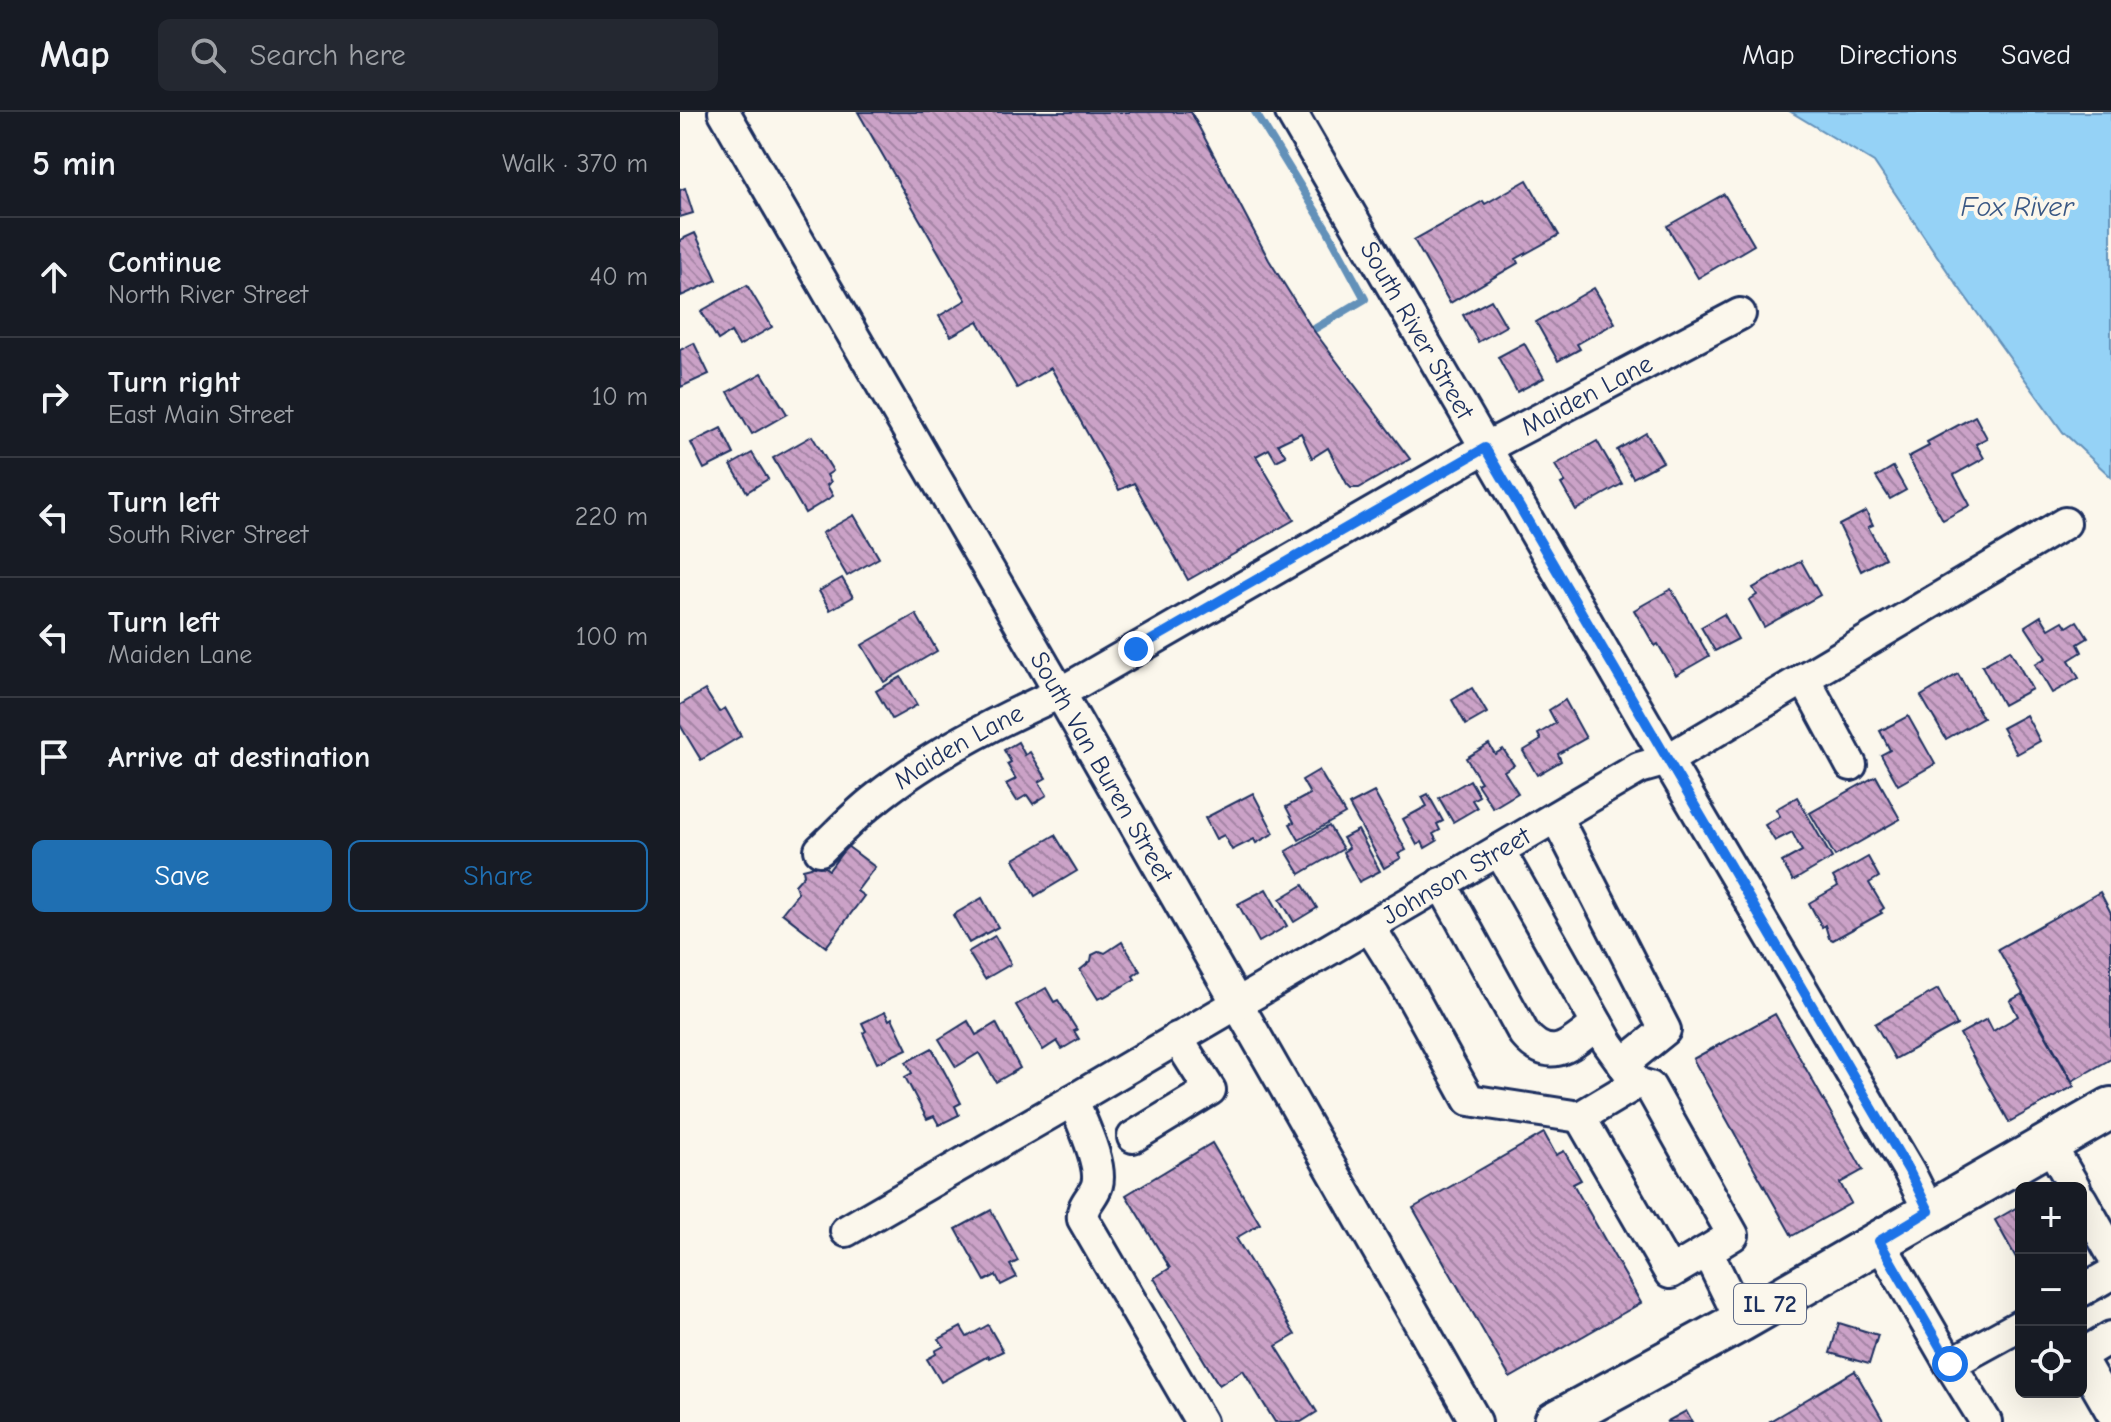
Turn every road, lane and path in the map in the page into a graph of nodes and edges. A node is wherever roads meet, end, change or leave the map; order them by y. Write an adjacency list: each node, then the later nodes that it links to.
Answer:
1 (724, 112): 7 (street, South Van Buren Street)
2 (1291, 112): 4 (street, South River Street)
3 (1740, 314): 4 (street, Maiden Lane)
4 (1485, 448): 7 (street, Maiden Lane); 8 (street, South River Street)
5 (2065, 523): 6 (street, Johnson Street)
6 (1804, 678): 8 (street, Johnson Street); 9 (street)
7 (1060, 693): 11 (street, Maiden Lane); 15 (street, South Van Buren Street)
8 (1667, 760): 10 (street, Johnson Street); 26 (street, South River Street)
9 (1851, 765)
10 (1556, 817): 12 (street, Johnson Street); 18 (street)
11 (820, 850)
12 (1499, 850): 13 (street, Johnson Street); 16 (street)
13 (1441, 883): 14 (street, Johnson Street); 16 (street)
14 (1369, 926): 15 (street, Johnson Street); 21 (street)
15 (1237, 1004): 17 (street, Johnson Street); 41 (street, South Van Buren Street)
16 (1597, 1024): 18 (street)
17 (1177, 1038): 19 (street, Johnson Street); 22 (street)
18 (1630, 1073): 21 (street); 29 (street)
19 (1073, 1100): 27 (street, Johnson Street); 40 (street)
20 (2111, 1108): 23 (main road, IL 72)
21 (1580, 1117): 29 (street)
22 (1133, 1137)
23 (2049, 1143): 24 (street); 26 (main road, IL 72)
24 (2072, 1182)
25 (2087, 1210): 30 (street)
26 (1929, 1211): 28 (main road, IL 72)
27 (846, 1231)
28 (1879, 1241): 33 (main road, IL 72); 37 (street)
29 (1707, 1251): 33 (street)
30 (2111, 1252)
31 (2111, 1274): 32 (street)
32 (2087, 1288)
33 (1741, 1321): 42 (main road, IL 72)
34 (2018, 1326): 37 (street)
35 (2111, 1337): 36 (street)
36 (2087, 1353)
37 (1950, 1364): 43 (street)
38 (2087, 1368): 39 (street)
39 (2111, 1411)
40 (1201, 1422)
41 (1476, 1422)
42 (1555, 1422)
43 (1986, 1422)

